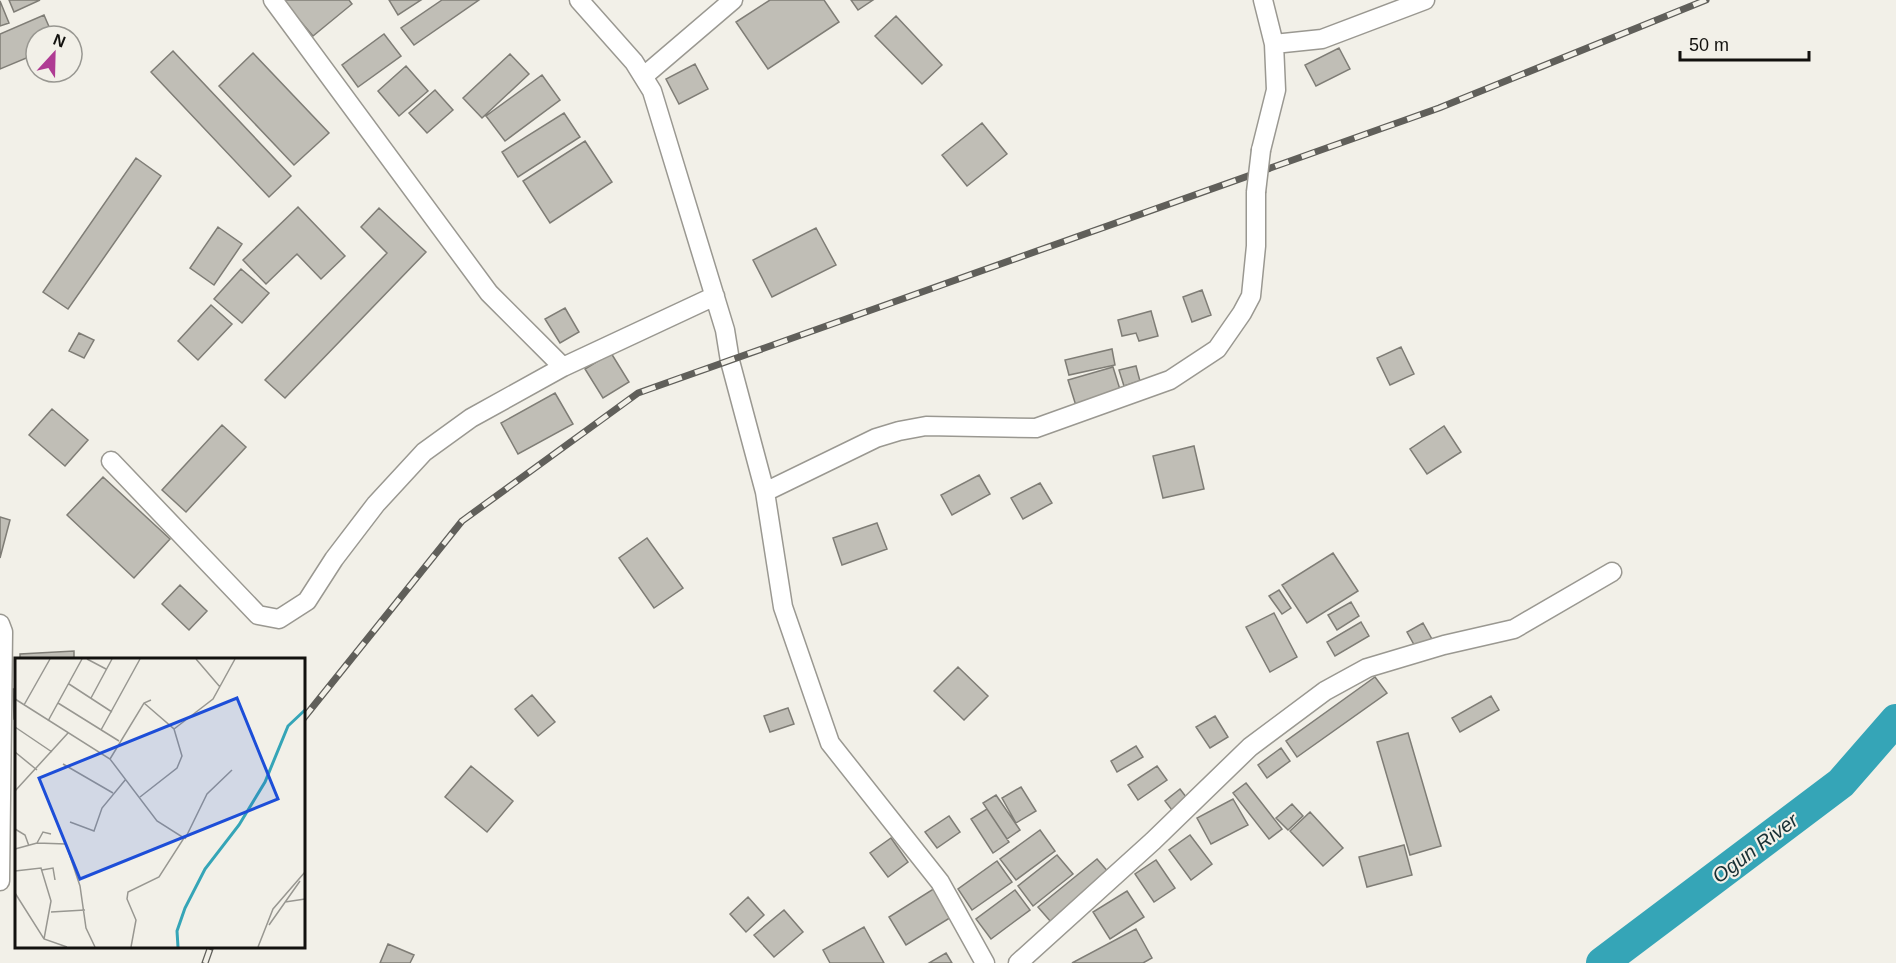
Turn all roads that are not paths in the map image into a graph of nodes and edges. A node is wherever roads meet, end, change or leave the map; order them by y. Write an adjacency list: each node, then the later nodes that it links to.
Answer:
1 (273, 0): 9 (street)
2 (579, 0): 7 (street)
3 (732, 0): 7 (street)
4 (1263, 0): 6 (street)
5 (1425, 0): 6 (street)
6 (1274, 44): 11 (street, bridge)
7 (644, 76): 8 (street)
8 (715, 296): 9 (street); 11 (street)
9 (563, 367): 10 (street)
10 (111, 461)
11 (765, 492): 15 (street)
12 (1612, 572): 16 (street)
13 (0, 624): 14 (street)
14 (0, 881)
15 (986, 963)
16 (1018, 963)

